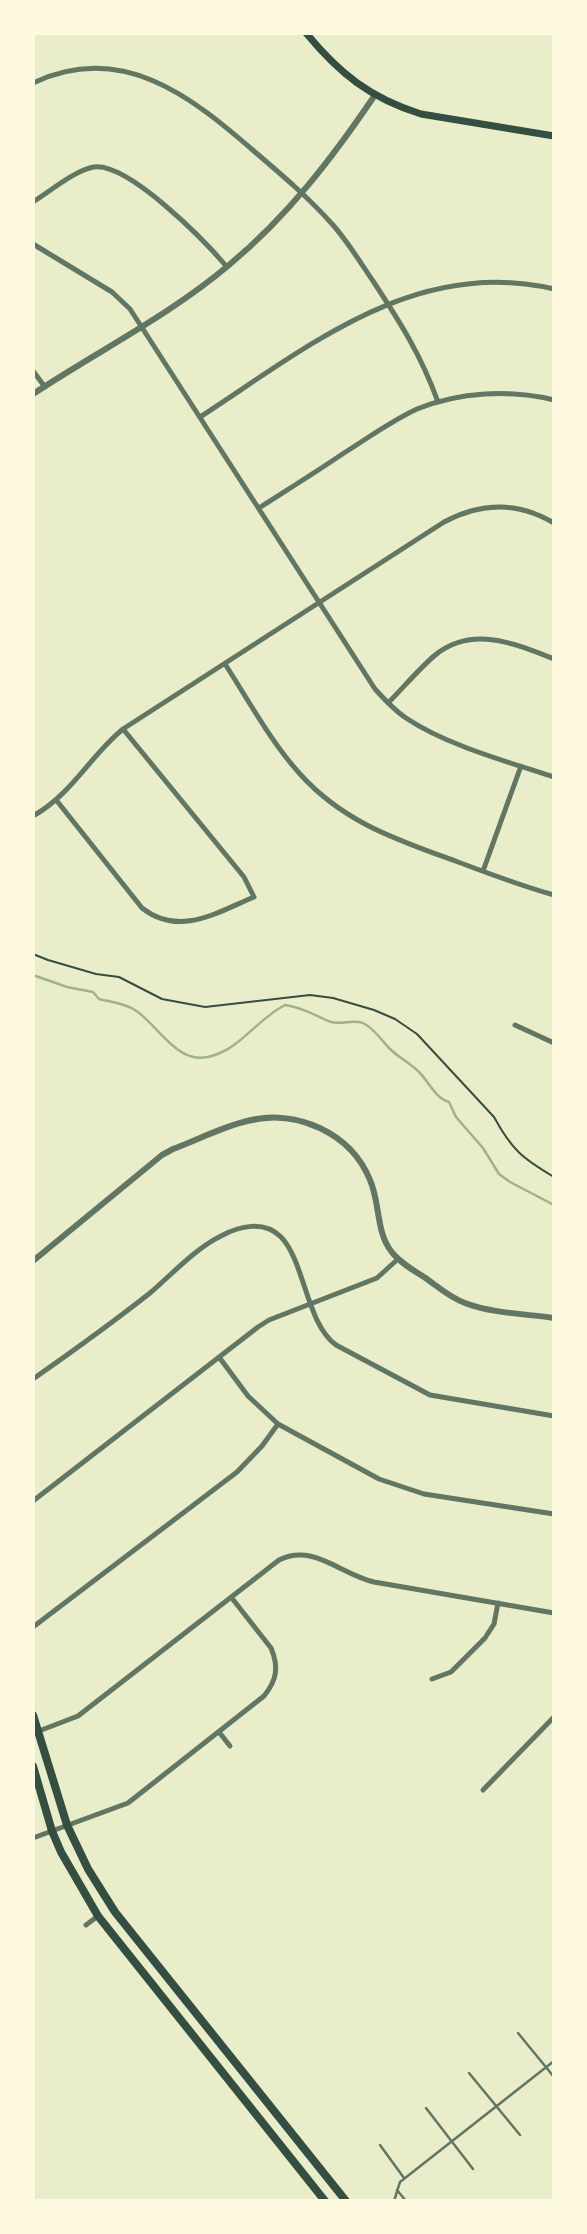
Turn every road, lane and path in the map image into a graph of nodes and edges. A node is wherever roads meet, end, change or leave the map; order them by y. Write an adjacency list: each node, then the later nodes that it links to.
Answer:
1 (306, 33): 3 (main road)
2 (33, 83): 5 (street)
3 (375, 95): 4 (main road); 5 (street)
4 (554, 136)
5 (302, 193): 8 (street); 10 (street)
6 (33, 202): 8 (street)
7 (33, 244): 11 (street)
8 (227, 267): 11 (street)
9 (554, 289): 10 (street)
10 (388, 304): 16 (street); 17 (street)
11 (141, 326): 13 (street); 17 (street)
12 (33, 371): 13 (street)
13 (45, 387): 14 (street)
14 (33, 394)
15 (554, 400): 16 (street)
16 (438, 402): 18 (street)
17 (200, 417): 18 (street)
18 (259, 508): 20 (street)
19 (554, 523): 20 (street)
20 (320, 603): 22 (street); 23 (street)
21 (554, 659): 23 (street)
22 (225, 664): 24 (street); 30 (street)
23 (388, 703): 25 (street)
24 (123, 729): 27 (street); 27 (street)
25 (521, 766): 26 (street); 30 (street)
26 (554, 777)
27 (57, 801): 29 (street)
28 (33, 806): 29 (street)
29 (35, 815)
30 (483, 871): 31 (street)
31 (554, 895)
32 (33, 954): 35 (path)
33 (515, 1025): 34 (street)
34 (554, 1043)
35 (554, 1177)
36 (398, 1259): 37 (street); 38 (street); 39 (street)
37 (33, 1261)
38 (310, 1303): 40 (street); 41 (street); 42 (street)
39 (554, 1318)
40 (219, 1357): 43 (street); 44 (street)
41 (33, 1379)
42 (554, 1416)
43 (278, 1424): 45 (street); 49 (street)
44 (33, 1501)
45 (554, 1514)
46 (231, 1597): 47 (street); 53 (street); 54 (street)
47 (498, 1603): 48 (street); 50 (street)
48 (554, 1613)
49 (33, 1628)
50 (432, 1679)
51 (33, 1715): 53 (main road)
52 (554, 1717): 57 (street)
53 (39, 1731): 58 (main road)
54 (219, 1732): 55 (street); 58 (street)
55 (230, 1746)
56 (33, 1766): 59 (main road)
57 (483, 1790)
58 (67, 1825): 59 (street); 77 (main road)
59 (52, 1831): 60 (street); 61 (main road)
60 (33, 1838)
61 (98, 1916): 62 (street); 76 (main road)
62 (86, 1925)
63 (518, 2034): 65 (lane)
64 (554, 2061): 65 (lane)
65 (546, 2067): 67 (lane); 68 (lane)
66 (469, 2073): 68 (lane)
67 (554, 2077)
68 (497, 2106): 70 (lane); 71 (lane)
69 (426, 2108): 71 (lane)
70 (520, 2135)
71 (452, 2141): 73 (lane); 74 (lane)
72 (380, 2145): 74 (lane)
73 (473, 2169)
74 (404, 2178): 75 (lane)
75 (397, 2190): 78 (lane); 79 (lane)
76 (325, 2201)
77 (346, 2201)
78 (394, 2201)
79 (406, 2201)

